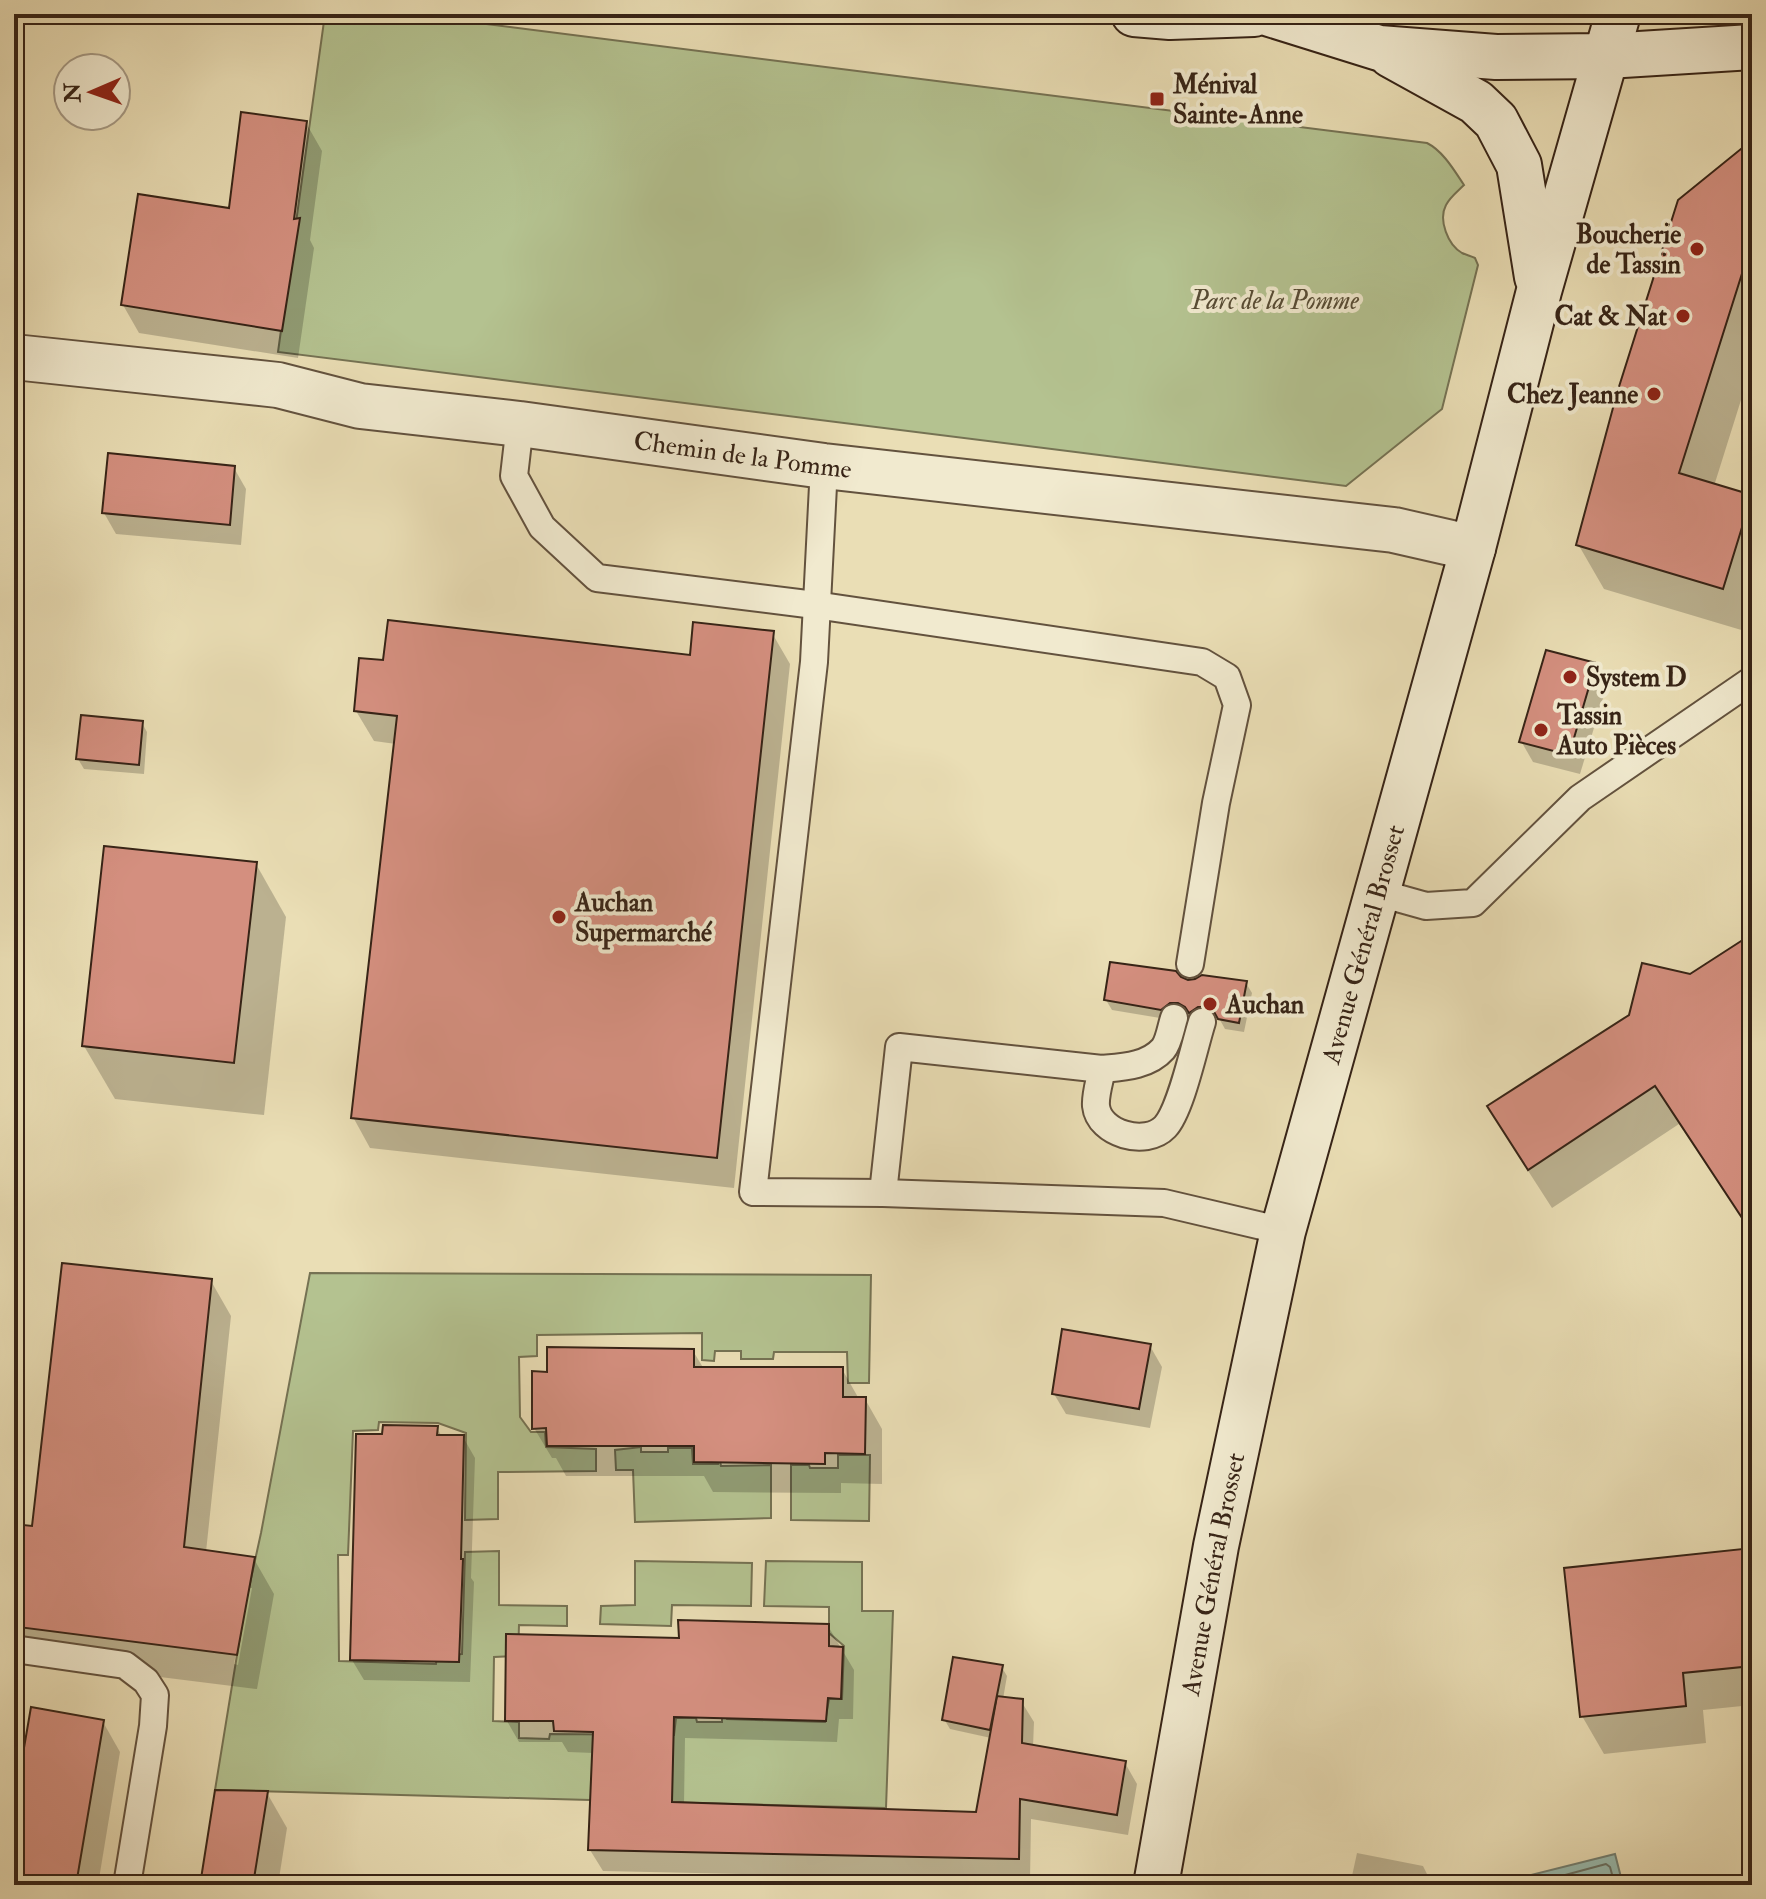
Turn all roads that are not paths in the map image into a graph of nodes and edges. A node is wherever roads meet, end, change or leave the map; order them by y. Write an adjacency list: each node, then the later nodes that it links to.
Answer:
1 (1134, 14): 2 (main road)
2 (1254, 14)
3 (1270, 14): 6 (main road)
4 (1618, 14): 7 (main road, Avenue Général Brosset)
5 (1752, 47): 7 (main road)
6 (1379, 48): 7 (main road); 8 (main road)
7 (1607, 56): 8 (main road, Avenue Général Brosset)
8 (1539, 291): 12 (main road, Avenue Général Brosset)
9 (14, 357): 10 (main road, Chemin de la Pomme)
10 (520, 424): 11 (main road, Chemin de la Pomme); 13 (lane)
11 (824, 466): 12 (main road, Chemin de la Pomme); 13 (lane)
12 (1473, 548): 15 (main road, Avenue Général Brosset)
13 (815, 605): 16 (lane); 20 (lane)
14 (1752, 680): 15 (lane)
15 (1376, 892): 21 (main road, Avenue Général Brosset)
16 (1190, 964)
17 (1174, 1018): 19 (lane)
18 (1202, 1022): 19 (lane)
19 (1109, 1068): 20 (lane)
20 (883, 1193): 21 (lane)
21 (1283, 1231): 24 (main road, Avenue Général Brosset)
22 (14, 1649): 23 (lane)
23 (127, 1885)
24 (1156, 1885)

